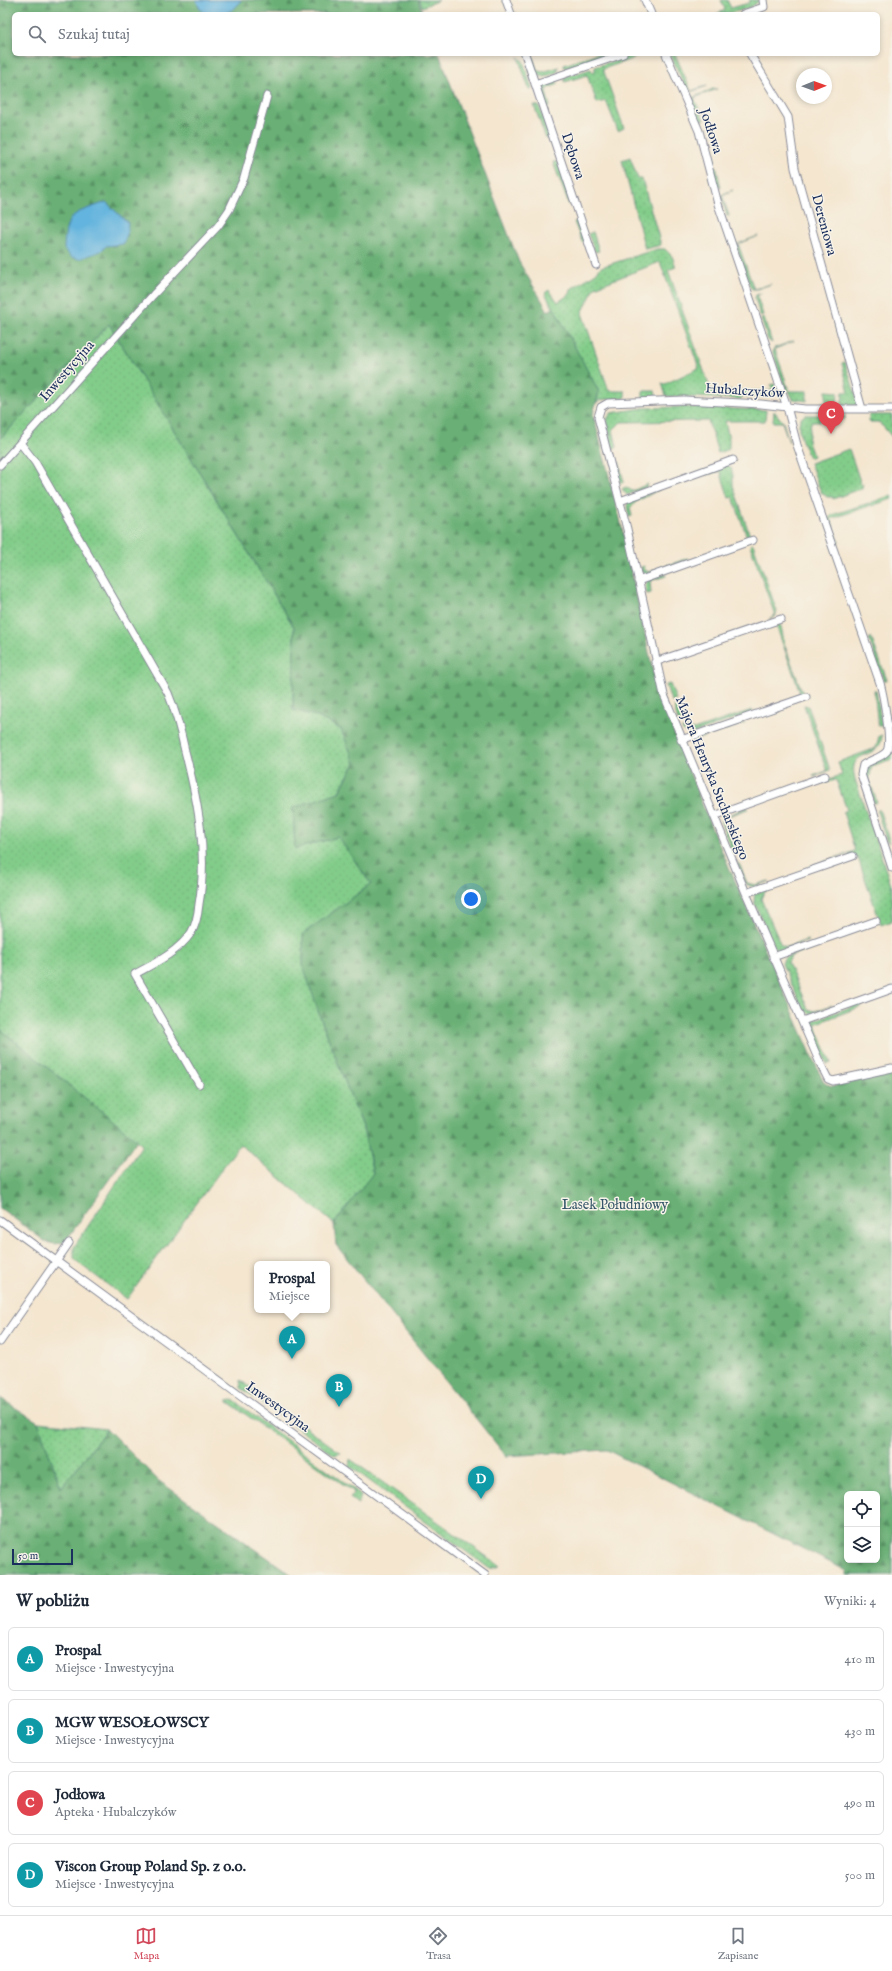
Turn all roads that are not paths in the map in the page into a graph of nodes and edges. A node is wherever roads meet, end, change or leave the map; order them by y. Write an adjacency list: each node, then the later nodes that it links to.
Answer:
1 (506, 0): 4 (street)
2 (645, 0): 5 (street)
3 (763, 0): 6 (street)
4 (510, 12)
5 (650, 12)
6 (749, 12)
7 (526, 56): 11 (street, Dębowa)
8 (617, 56): 11 (street)
9 (667, 56): 14 (street, Jodłowa)
10 (751, 56): 15 (street, Dereniowa)
11 (535, 84): 13 (street, Dębowa)
12 (267, 96): 18 (street, Inwestycyjna)
13 (596, 265)
14 (787, 407): 15 (street, Hubalczyków); 17 (street, Hubalczyków); 31 (street, Jodłowa)
15 (862, 409): 16 (street, Hubalczyków)
16 (891, 409)
17 (600, 410): 21 (street, Majora Henryka Sucharskiego)
18 (21, 444): 20 (street, Inwestycyjna); 38 (street)
19 (733, 460): 21 (street)
20 (0, 465)
21 (620, 501): 23 (street, Majora Henryka Sucharskiego)
22 (753, 540): 23 (street)
23 (638, 580): 25 (street, Majora Henryka Sucharskiego)
24 (781, 619): 25 (street)
25 (655, 662): 27 (street, Majora Henryka Sucharskiego)
26 (806, 698): 27 (street)
27 (681, 740): 29 (street, Majora Henryka Sucharskiego)
28 (825, 776): 29 (street)
29 (714, 816): 32 (street, Majora Henryka Sucharskiego)
30 (852, 856): 32 (street)
31 (892, 868)
32 (746, 893): 34 (street, Majora Henryka Sucharskiego)
33 (876, 921): 34 (street)
34 (773, 957): 36 (street, Majora Henryka Sucharskiego)
35 (892, 989): 36 (street)
36 (802, 1021): 37 (street, Majora Henryka Sucharskiego)
37 (892, 1068)
38 (199, 1084)
39 (0, 1220): 41 (street, Inwestycyjna)
40 (69, 1243): 41 (street)
41 (56, 1261): 42 (street); 43 (street, Inwestycyjna)
42 (0, 1342)
43 (485, 1575)

